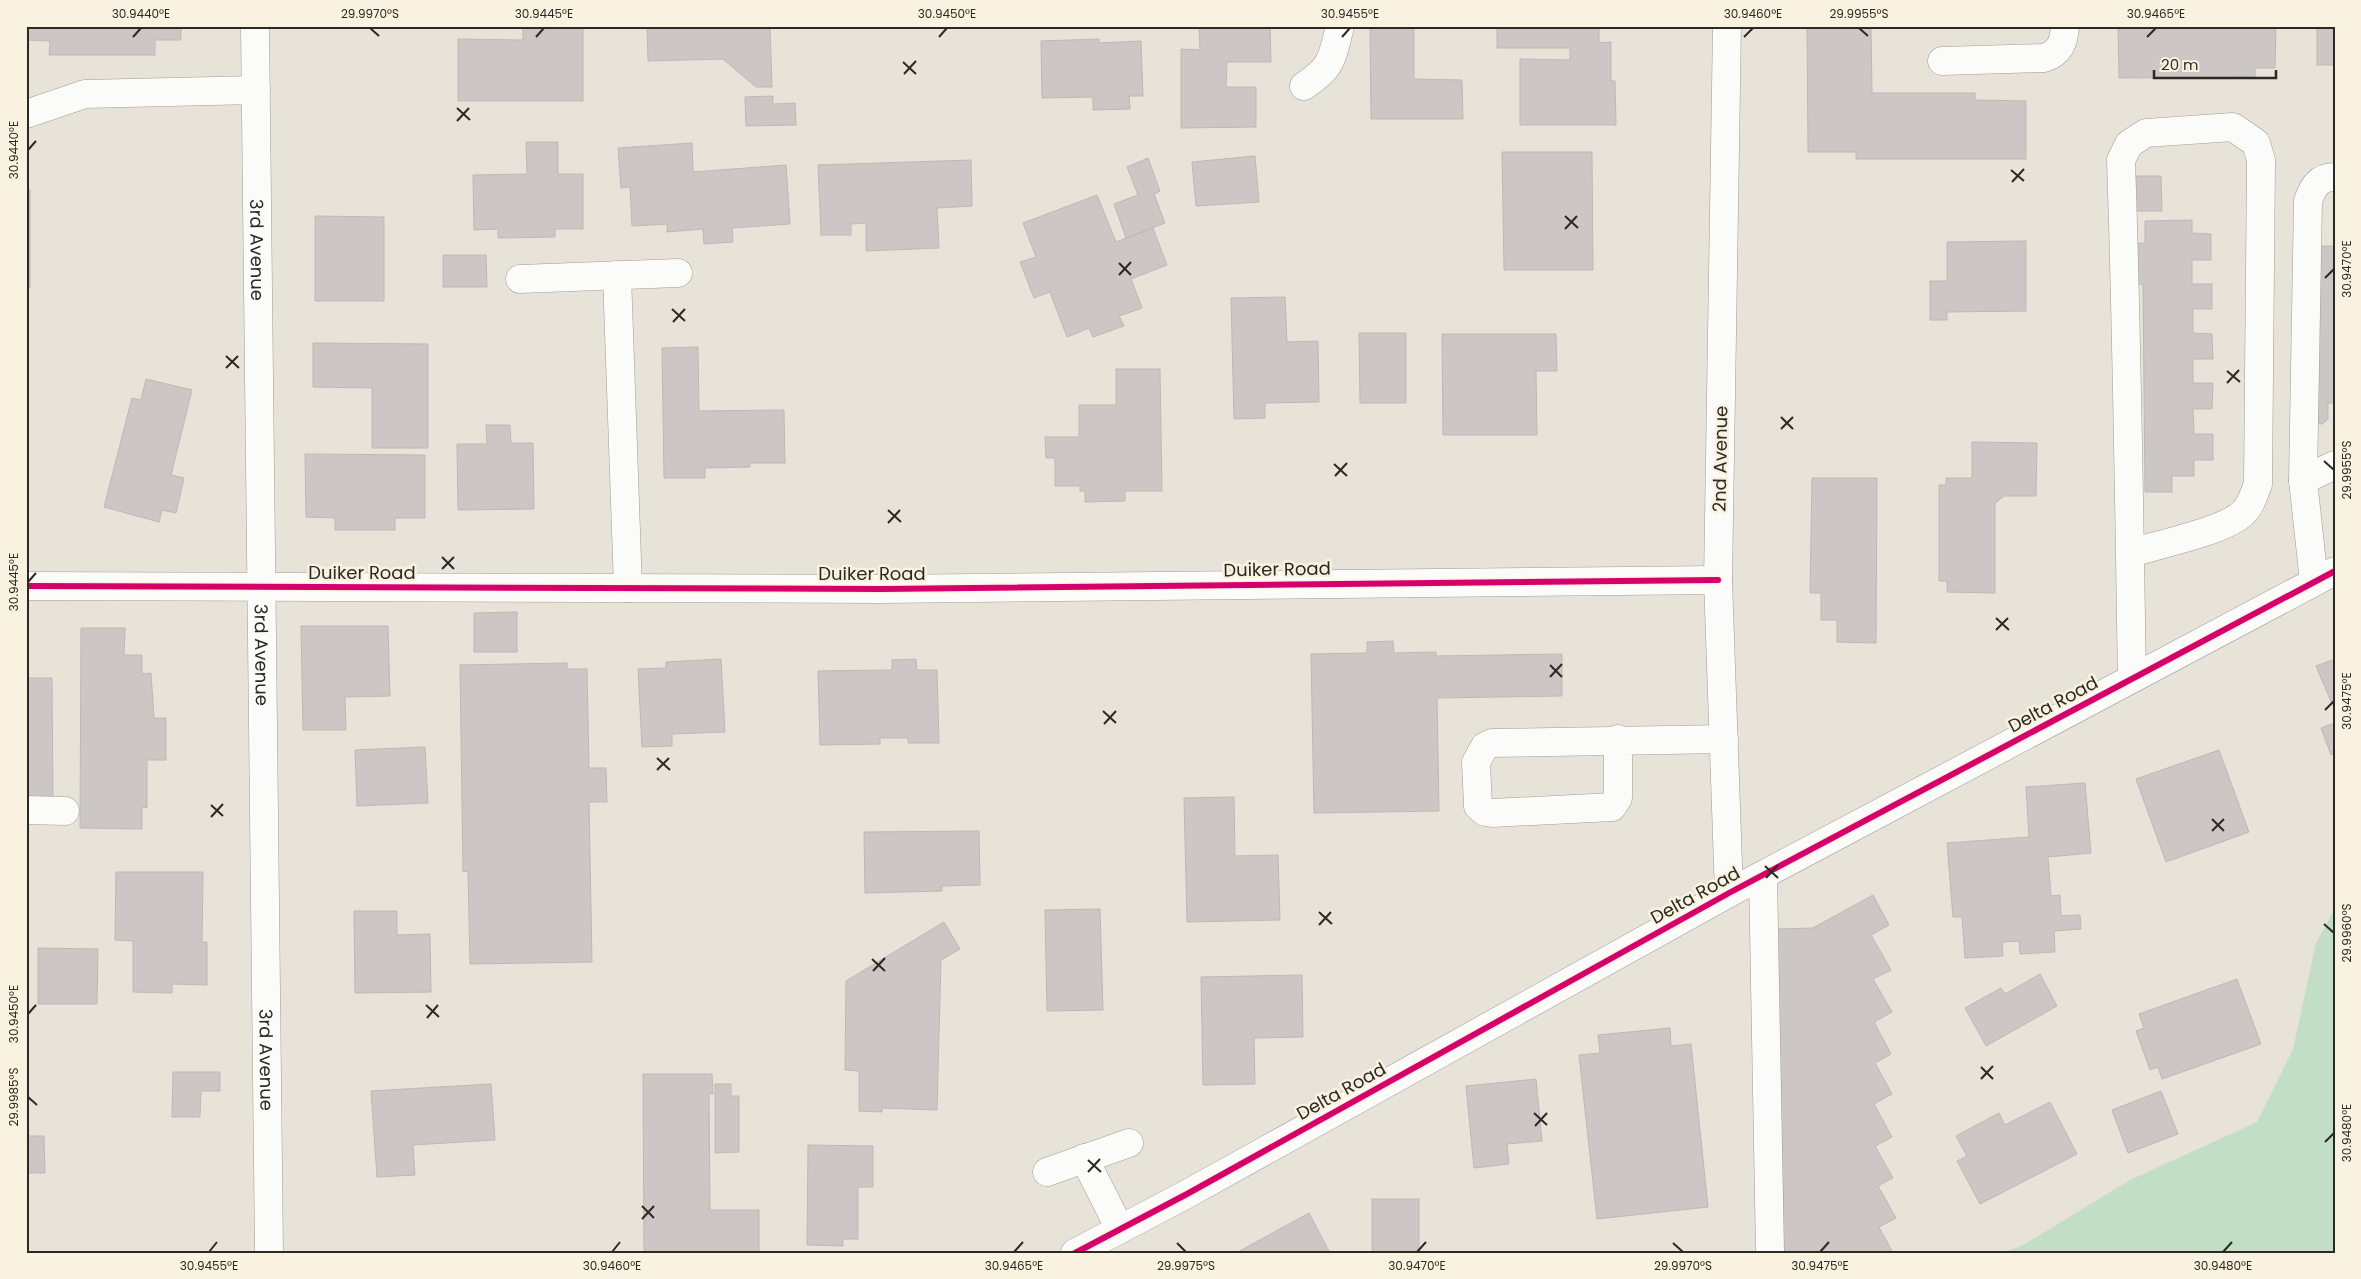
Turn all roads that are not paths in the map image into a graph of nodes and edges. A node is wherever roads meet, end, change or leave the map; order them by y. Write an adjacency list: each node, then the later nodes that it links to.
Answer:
1 (255, 26): 7 (street, 3rd Avenue)
2 (1340, 26): 6 (street)
3 (1727, 26): 17 (street, 2nd Avenue)
4 (2065, 26): 5 (street)
5 (1942, 61)
6 (1304, 86)
7 (256, 90): 8 (street); 19 (street, 3rd Avenue)
8 (26, 114)
9 (2335, 177): 14 (street)
10 (678, 274): 11 (street)
11 (617, 275): 12 (street); 20 (street)
12 (520, 279)
13 (2335, 465): 14 (street)
14 (2303, 480): 16 (street)
15 (2130, 553): 15 (street); 21 (street)
16 (2325, 576): 21 (street, Delta Road)
17 (1718, 580): 20 (street, Duiker Road); 23 (street, 2nd Avenue)
18 (26, 586): 19 (street, Duiker Road)
19 (262, 587): 20 (street, Duiker Road); 32 (street, 3rd Avenue)
20 (628, 588)
21 (2132, 678): 26 (street, Delta Road)
22 (1618, 739): 22 (street); 23 (street)
23 (1724, 739): 27 (street, 2nd Avenue)
24 (26, 810): 25 (street)
25 (65, 811)
26 (1763, 875): 27 (street, Delta Road); 34 (street)
27 (1730, 892): 31 (street, Delta Road)
28 (1129, 1142): 29 (street)
29 (1084, 1158): 30 (street); 31 (street)
30 (1048, 1172)
31 (1120, 1229): 33 (street, Delta Road)
32 (269, 1253)
33 (1075, 1253)
34 (1770, 1253)

